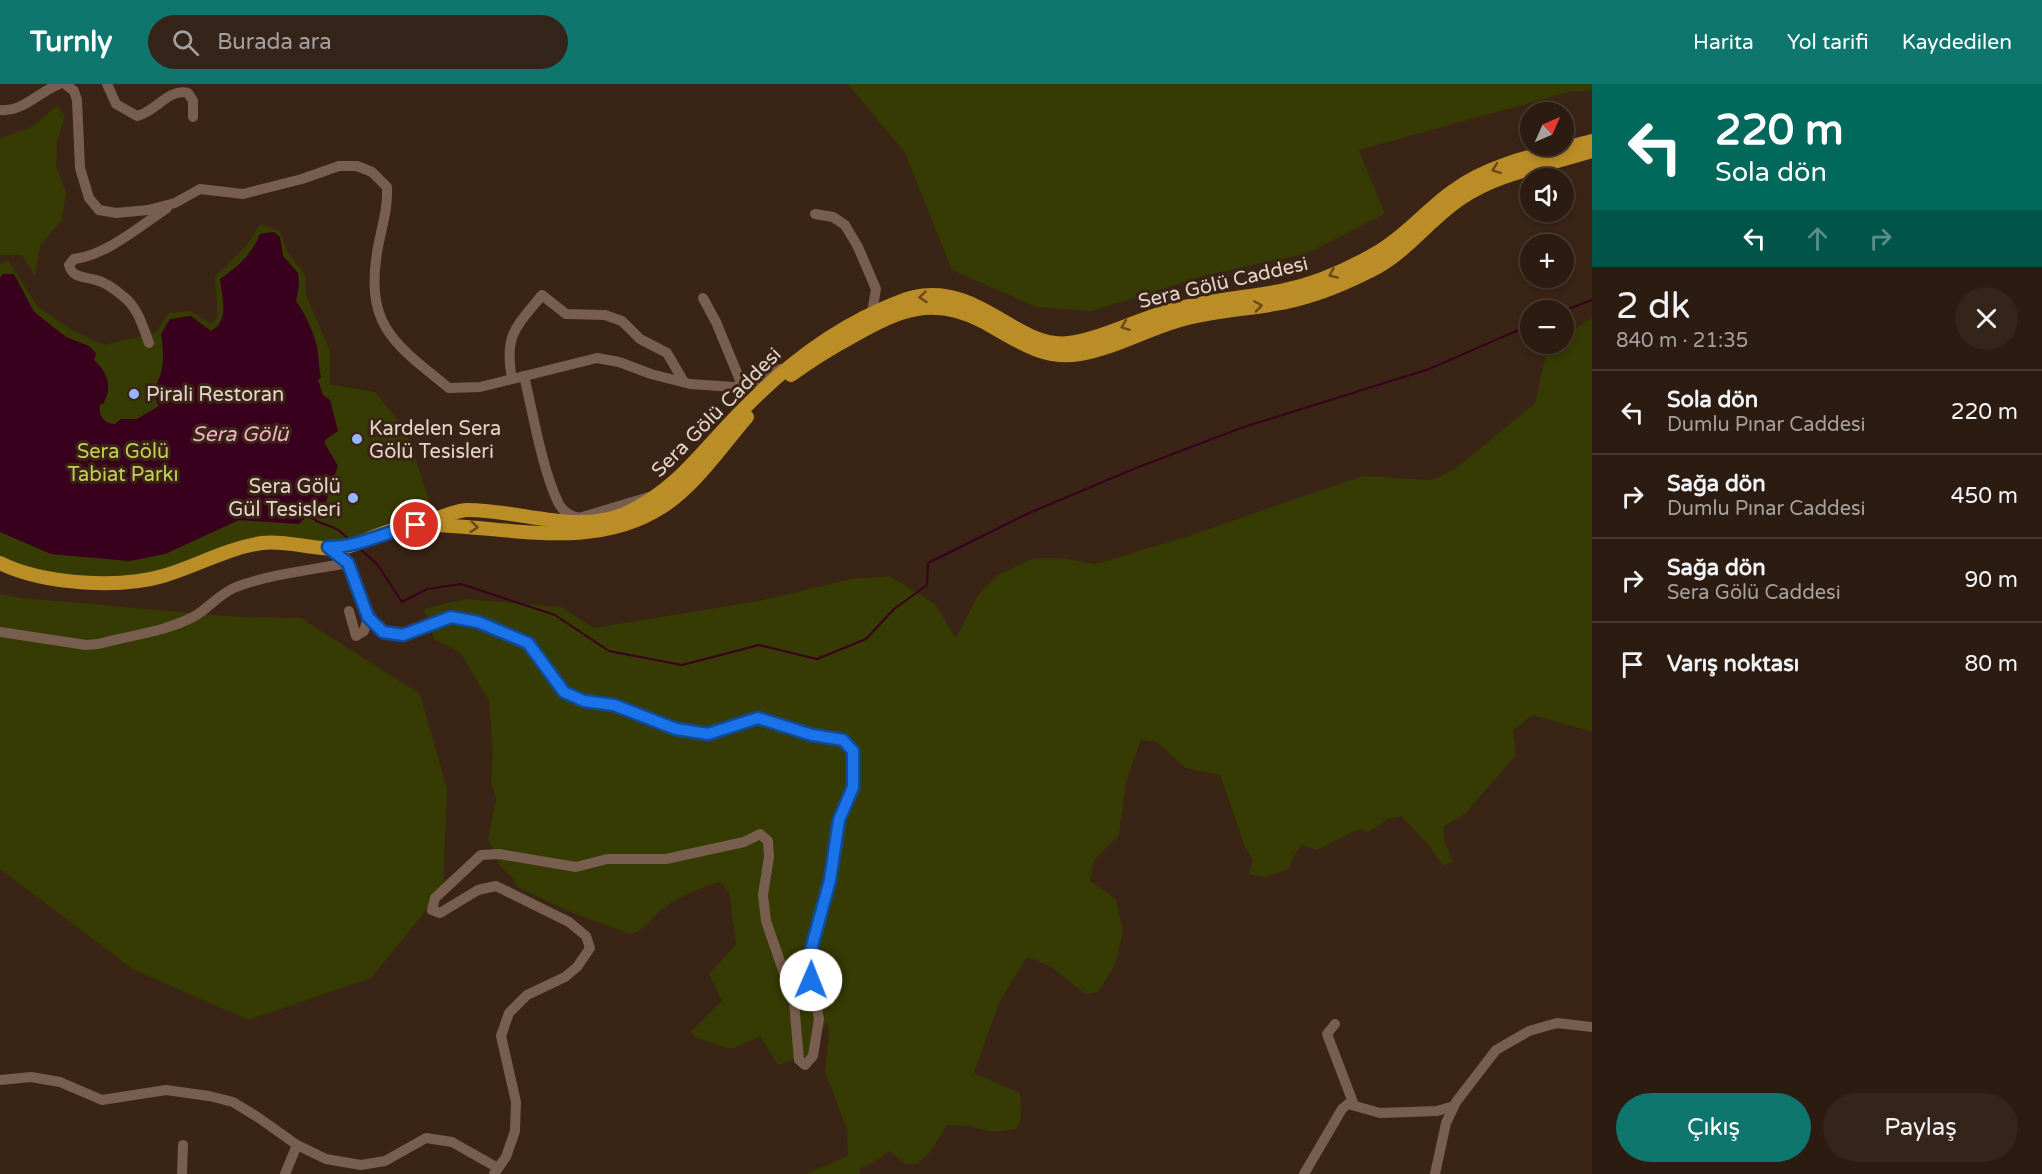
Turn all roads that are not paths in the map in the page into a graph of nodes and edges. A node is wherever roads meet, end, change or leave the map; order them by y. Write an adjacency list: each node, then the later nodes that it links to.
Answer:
1 (59, 84): 4 (street)
2 (65, 84): 9 (street)
3 (107, 84): 6 (street)
4 (41, 89): 5 (street)
5 (0, 110)
6 (193, 117)
7 (1592, 141): 12 (main road, Sera Gölü Caddesi, one-way to 12)
8 (1592, 151): 12 (main road, Sera Gölü Caddesi, one-way to 8)
9 (175, 203): 13 (street); 17 (street)
10 (815, 214): 12 (street)
11 (703, 298): 19 (street)
12 (870, 320): 14 (main road, Sera Gölü Caddesi); 15 (main road, Sera Gölü Caddesi)
13 (148, 343)
14 (814, 358): 15 (street); 20 (main road, Sera Gölü Caddesi)
15 (796, 360): 19 (street); 21 (main road, Sera Gölü Caddesi)
16 (524, 376): 17 (street); 18 (street); 21 (street)
17 (512, 379): 18 (street)
18 (684, 382): 19 (street)
19 (742, 385)
20 (692, 481): 21 (street); 22 (main road, Sera Gölü Caddesi, one-way to 20)
21 (664, 492): 22 (main road, Sera Gölü Caddesi)
22 (416, 525): 23 (main road, Sera Gölü Caddesi)
23 (328, 547): 24 (main road, Sera Gölü Caddesi); 25 (street)
24 (0, 563)
25 (348, 563): 27 (street); 28 (street)
26 (349, 611): 27 (street)
27 (368, 617): 36 (street)
28 (0, 632)
29 (1335, 1024): 32 (street)
30 (1592, 1027): 33 (street)
31 (0, 1080): 34 (street)
32 (1354, 1105): 33 (street); 39 (street)
33 (1454, 1106): 40 (street)
34 (297, 1145): 36 (street); 38 (street)
35 (183, 1146): 37 (street)
36 (496, 1171)
37 (182, 1174)
38 (285, 1174)
39 (1304, 1174)
40 (1435, 1174)

